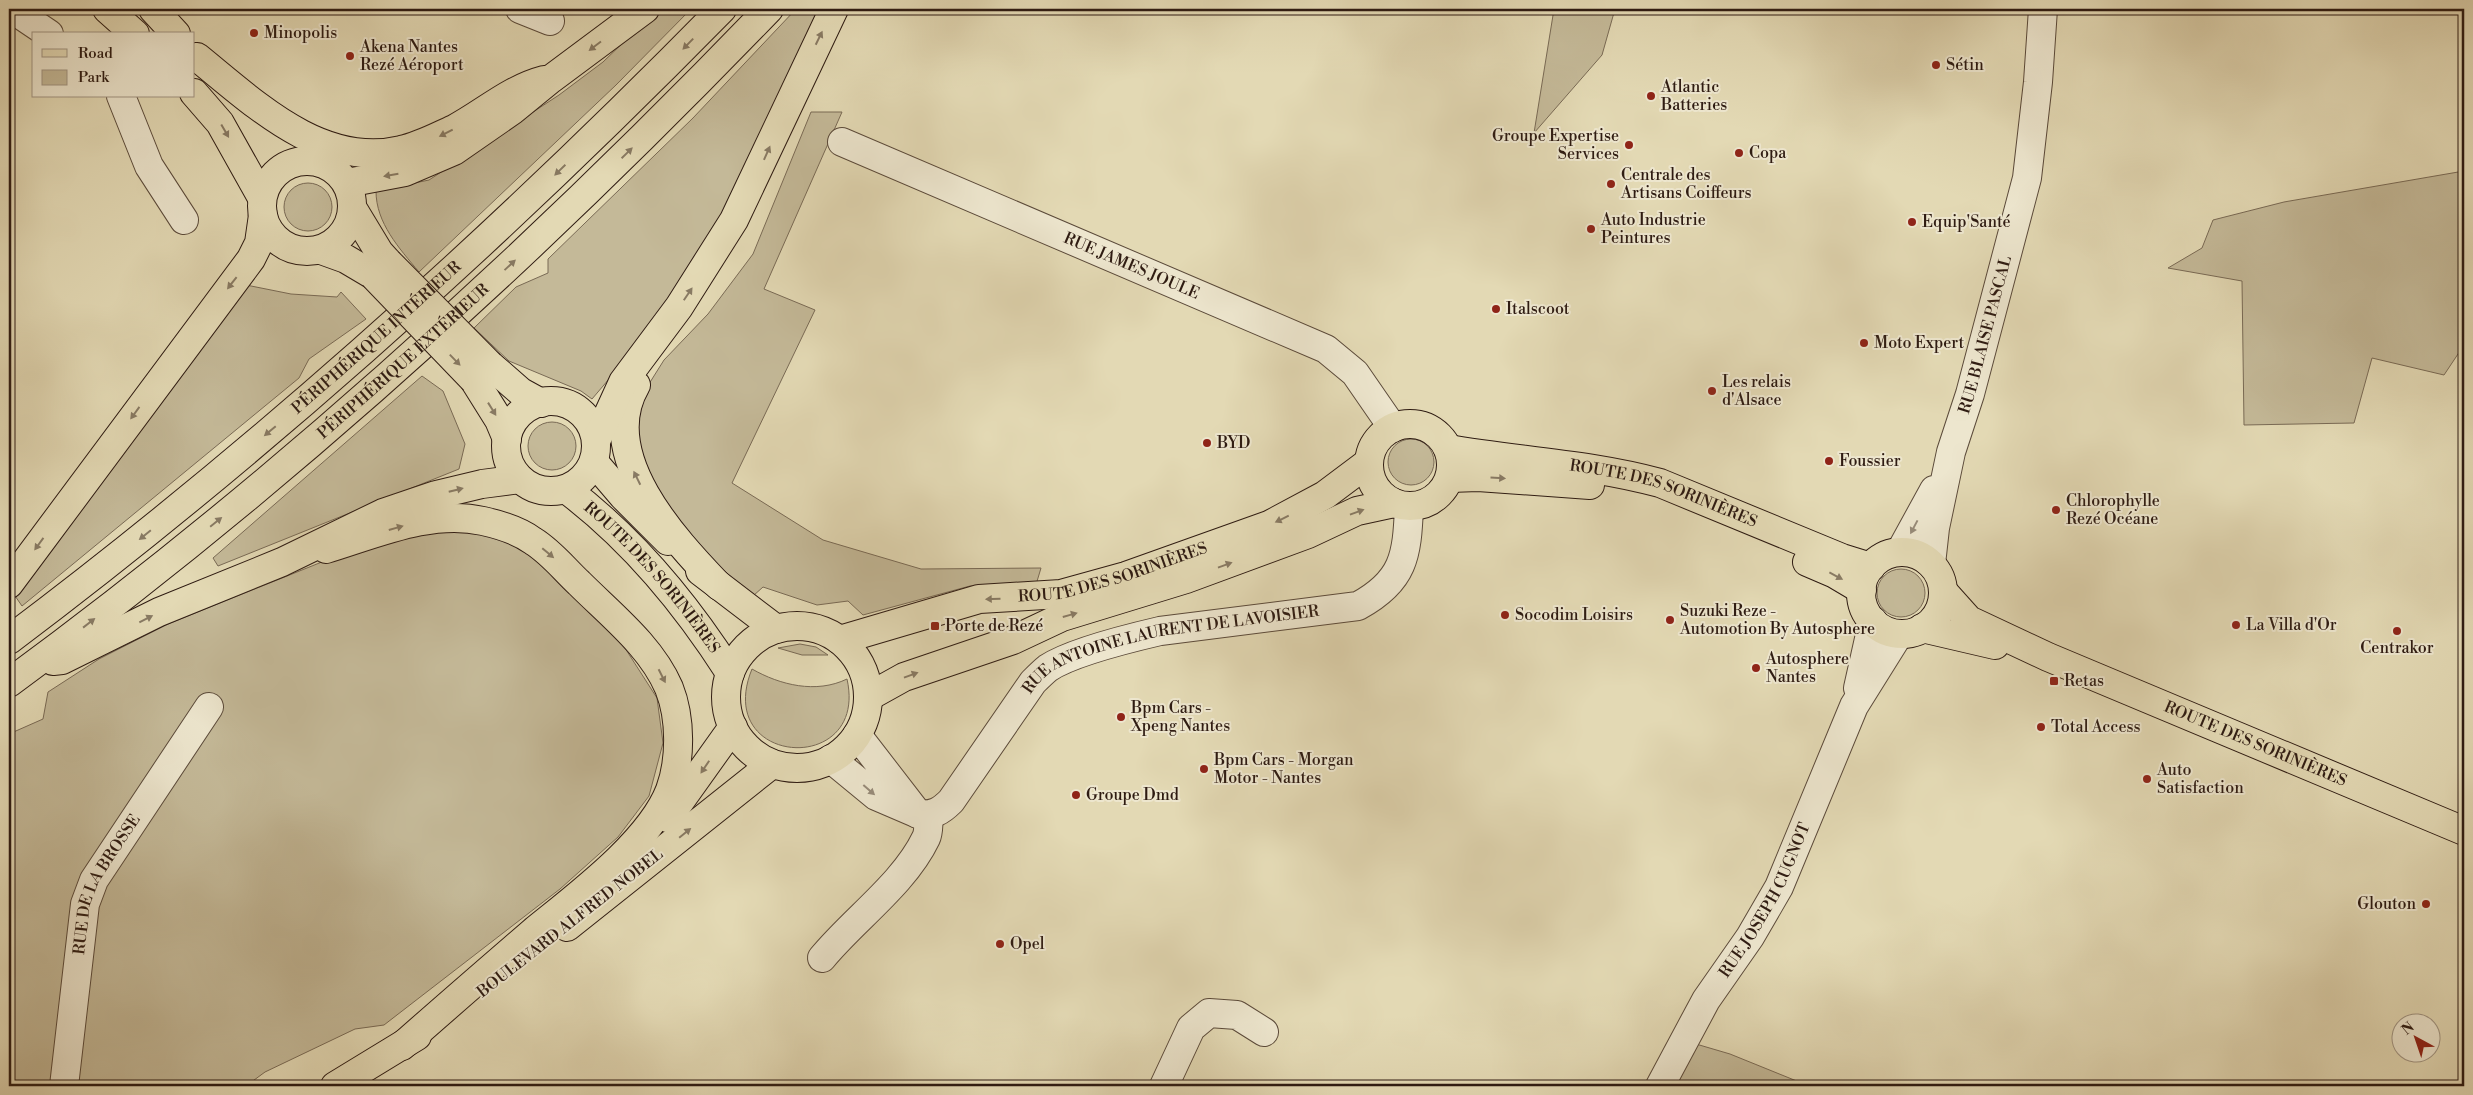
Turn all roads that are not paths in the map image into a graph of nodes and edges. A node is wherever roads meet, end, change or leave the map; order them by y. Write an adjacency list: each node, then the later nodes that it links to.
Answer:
1 (12, 9): 11 (street)
2 (107, 9): 12 (main road)
3 (153, 9): 13 (main road)
4 (520, 9): 10 (street)
5 (645, 9): 15 (main road, one-way to 15)
6 (722, 9): 49 (main road, PÉRIPHÉRIQUE INTÉRIEUR, one-way to 49)
7 (769, 9): 52 (main road, PÉRIPHÉRIQUE EXTÉRIEUR, one-way to 7)
8 (834, 9): 26 (main road, one-way to 8)
9 (2042, 9): 33 (street, RUE BLAISE PASCAL)
10 (550, 21)
11 (46, 32)
12 (133, 32)
13 (174, 32)
14 (195, 56): 15 (main road, one-way to 14); 19 (main road)
15 (551, 79): 20 (main road, one-way to 20)
16 (195, 94): 21 (main road, one-way to 21)
17 (122, 98): 23 (street)
18 (842, 142): 29 (street, RUE JAMES JOULE)
19 (299, 161): 20 (main road); 21 (main road)
20 (346, 183): 22 (main road)
21 (262, 207): 24 (main road); 43 (main road, one-way to 43)
22 (353, 209): 24 (main road); 25 (main road)
23 (184, 220)
24 (321, 250): 25 (main road)
25 (380, 268): 27 (main road, bridge)
26 (660, 334): 32 (main road); 44 (main road, one-way to 26)
27 (482, 373): 28 (main road); 30 (main road, one-way to 30)
28 (541, 403): 30 (main road); 32 (main road)
29 (1393, 428): 31 (main road); 34 (main road)
30 (507, 439): 36 (main road)
31 (1448, 448): 35 (main road); 42 (main road, ROUTE DES SORINIÈRES)
32 (595, 451): 37 (main road); 44 (main road)
33 (1952, 452): 39 (street, RUE BLAISE PASCAL, one-way to 39); 41 (street, RUE BLAISE PASCAL)
34 (1369, 462): 38 (main road); 50 (main road, ROUTE DES SORINIÈRES, one-way to 50)
35 (1450, 478): 38 (main road, ROUTE DES SORINIÈRES); 42 (main road, ROUTE DES SORINIÈRES, one-way to 42)
36 (520, 479): 37 (main road); 40 (main road, one-way to 36)
37 (566, 489): 53 (main road, ROUTE DES SORINIÈRES)
38 (1401, 505): 55 (main road, ROUTE DES SORINIÈRES, one-way to 38); 62 (street, RUE ANTOINE LAURENT DE LAVOISIER)
39 (1900, 552): 41 (main road); 42 (main road)
40 (282, 562): 52 (main road, one-way to 40); 65 (main road, one-way to 65)
41 (1931, 564): 45 (main road, ROUTE DES SORINIÈRES)
42 (1866, 579): 46 (main road)
43 (9, 584)
44 (719, 586): 47 (main road)
45 (1943, 591): 48 (main road); 51 (main road, ROUTE DES SORINIÈRES)
46 (1873, 621): 48 (main road, ROUTE DES SORINIÈRES); 56 (street, RUE JOSEPH CUGNOT)
47 (776, 629): 50 (main road); 53 (main road)
48 (1911, 631): 51 (main road, ROUTE DES SORINIÈRES); 56 (street, RUE JOSEPH CUGNOT)
49 (9, 640)
50 (840, 640): 55 (main road)
51 (2048, 657): 63 (main road, ROUTE DES SORINIÈRES)
52 (36, 663): 54 (main road, PÉRIPHÉRIQUE EXTÉRIEUR)
53 (730, 672): 58 (main road)
54 (9, 683)
55 (868, 697): 59 (main road)
56 (1854, 706): 71 (street, RUE JOSEPH CUGNOT)
57 (209, 707): 68 (street, RUE DE LA BROSSE)
58 (733, 727): 61 (main road); 65 (main road, BOULEVARD ALFRED NOBEL, one-way to 65)
59 (857, 735): 60 (main road); 62 (street)
60 (830, 759): 61 (main road); 62 (street, one-way to 62)
61 (772, 764): 67 (main road, BOULEVARD ALFRED NOBEL, one-way to 61)
62 (924, 815): 64 (street)
63 (2464, 831)
64 (822, 958)
65 (468, 988): 67 (main road)
66 (1264, 1032): 70 (street)
67 (402, 1046): 69 (main road, BOULEVARD ALFRED NOBEL)
68 (64, 1086)
69 (335, 1086)
70 (1164, 1086)
71 (1660, 1086)

